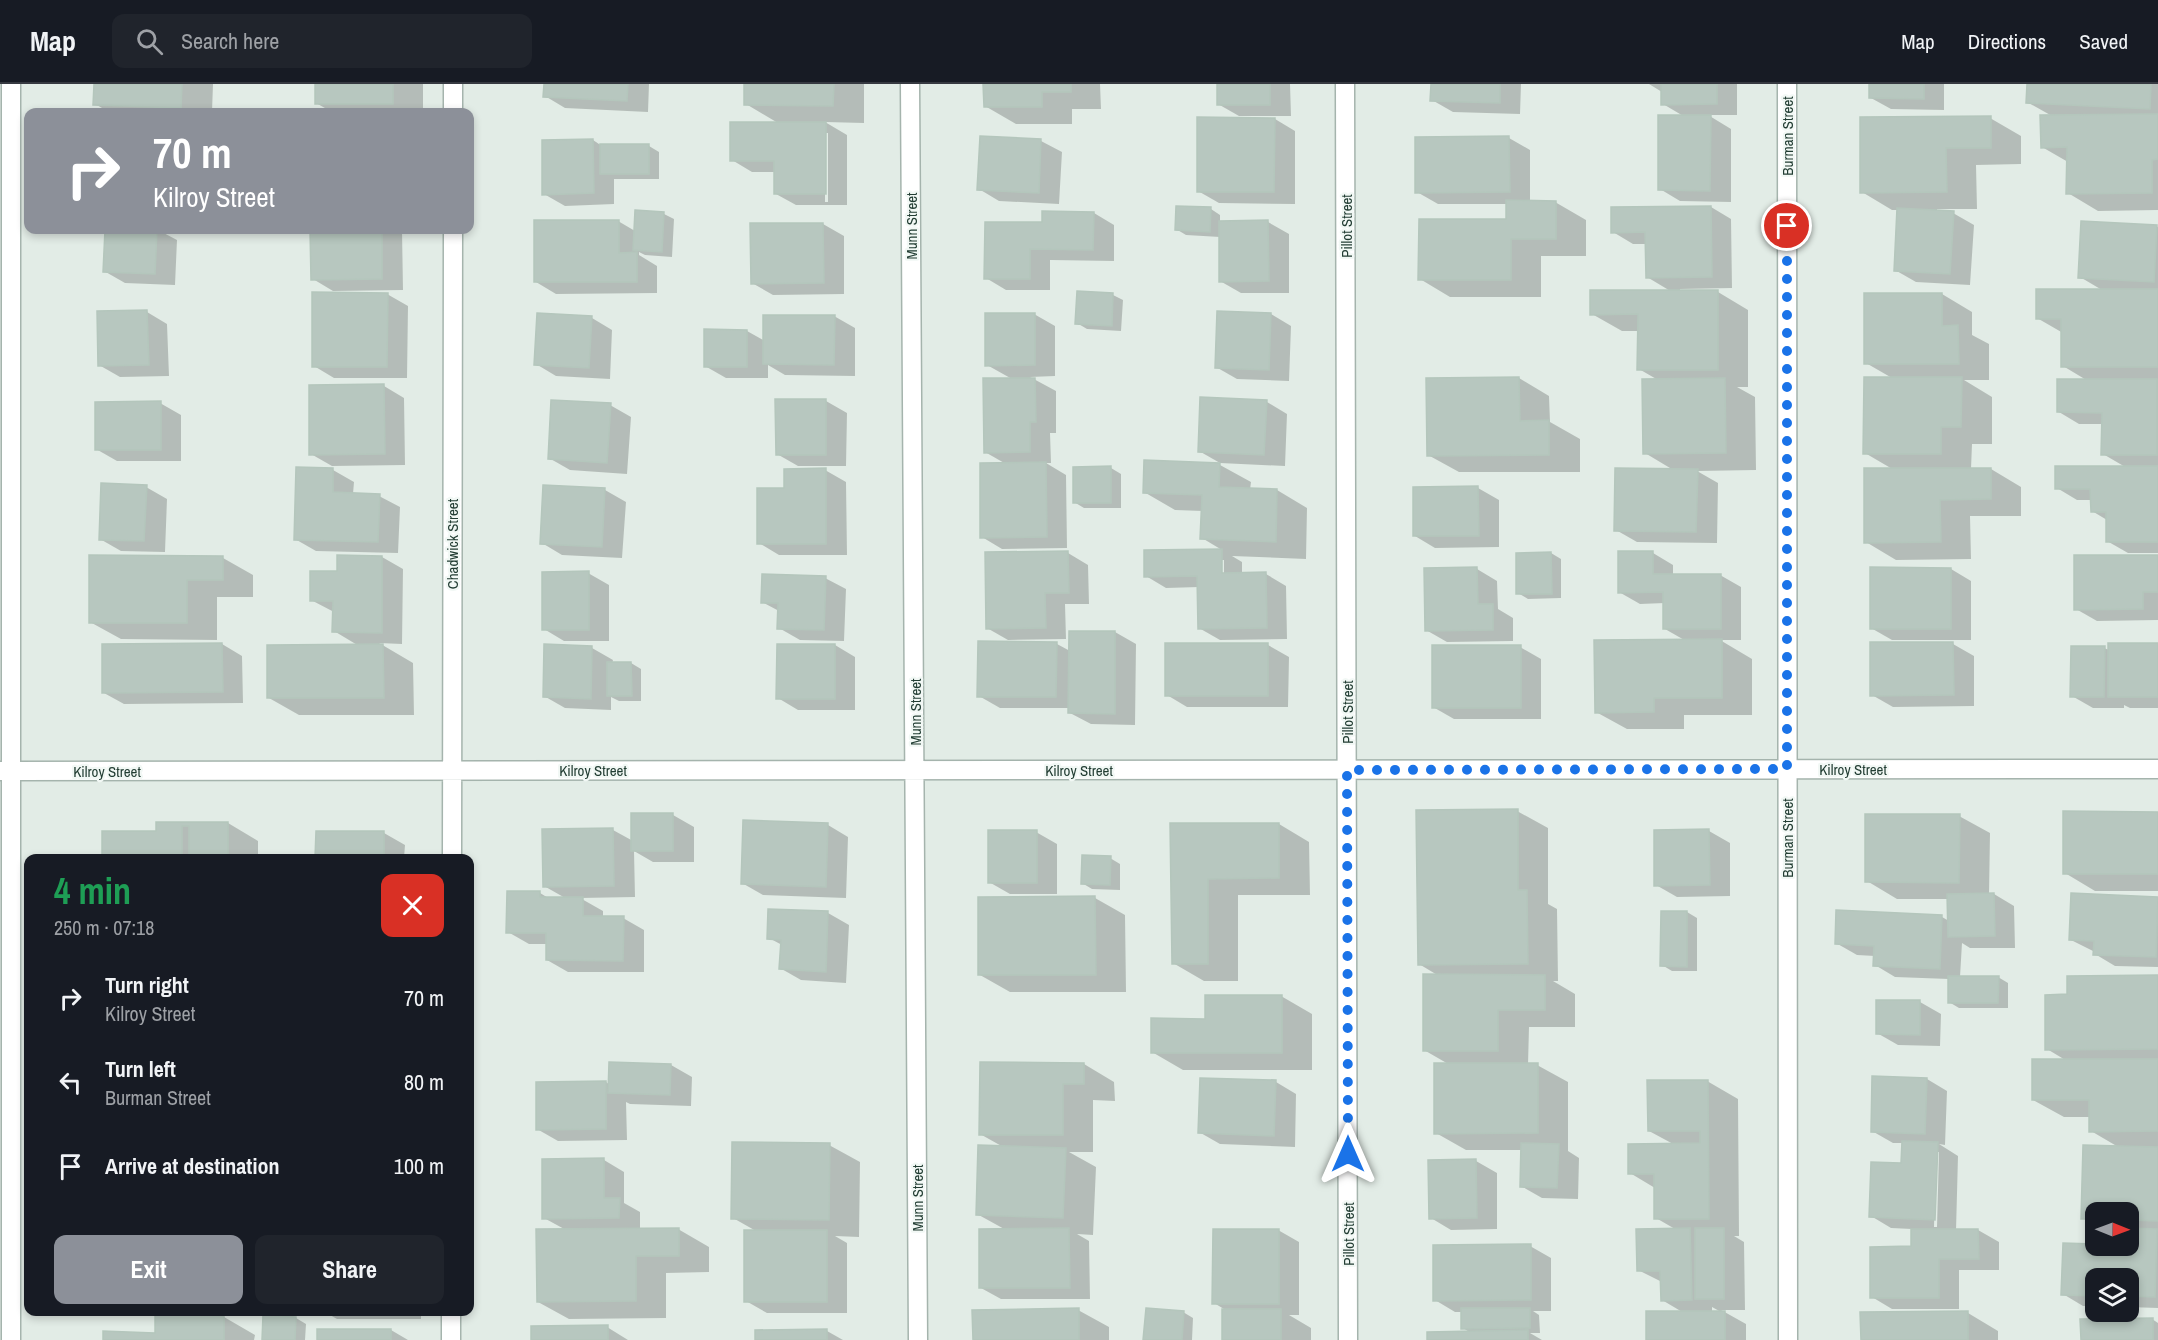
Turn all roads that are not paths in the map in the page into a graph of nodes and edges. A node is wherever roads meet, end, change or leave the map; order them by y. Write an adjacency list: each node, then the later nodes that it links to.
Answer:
1 (11, 84): 12 (street)
2 (453, 84): 6 (street)
3 (910, 84): 10 (street, Munn Street)
4 (1345, 84): 11 (street, Pillot Street)
5 (1787, 84): 8 (street, Burman Street)
6 (453, 108)
7 (453, 234): 13 (street, Chadwick Street)
8 (1787, 769): 9 (street, Kilroy Street); 11 (street, Kilroy Street); 20 (street, Burman Street)
9 (2158, 769)
10 (915, 770): 11 (street, Kilroy Street); 13 (street, Kilroy Street); 18 (street, Munn Street)
11 (1347, 770): 19 (street, Pillot Street)
12 (5, 771): 13 (street, Kilroy Street); 16 (street)
13 (452, 771): 14 (street, Chadwick Street)
14 (452, 854)
15 (451, 1316): 17 (street)
16 (11, 1340)
17 (451, 1340)
18 (918, 1340)
19 (1348, 1340)
20 (1788, 1340)

